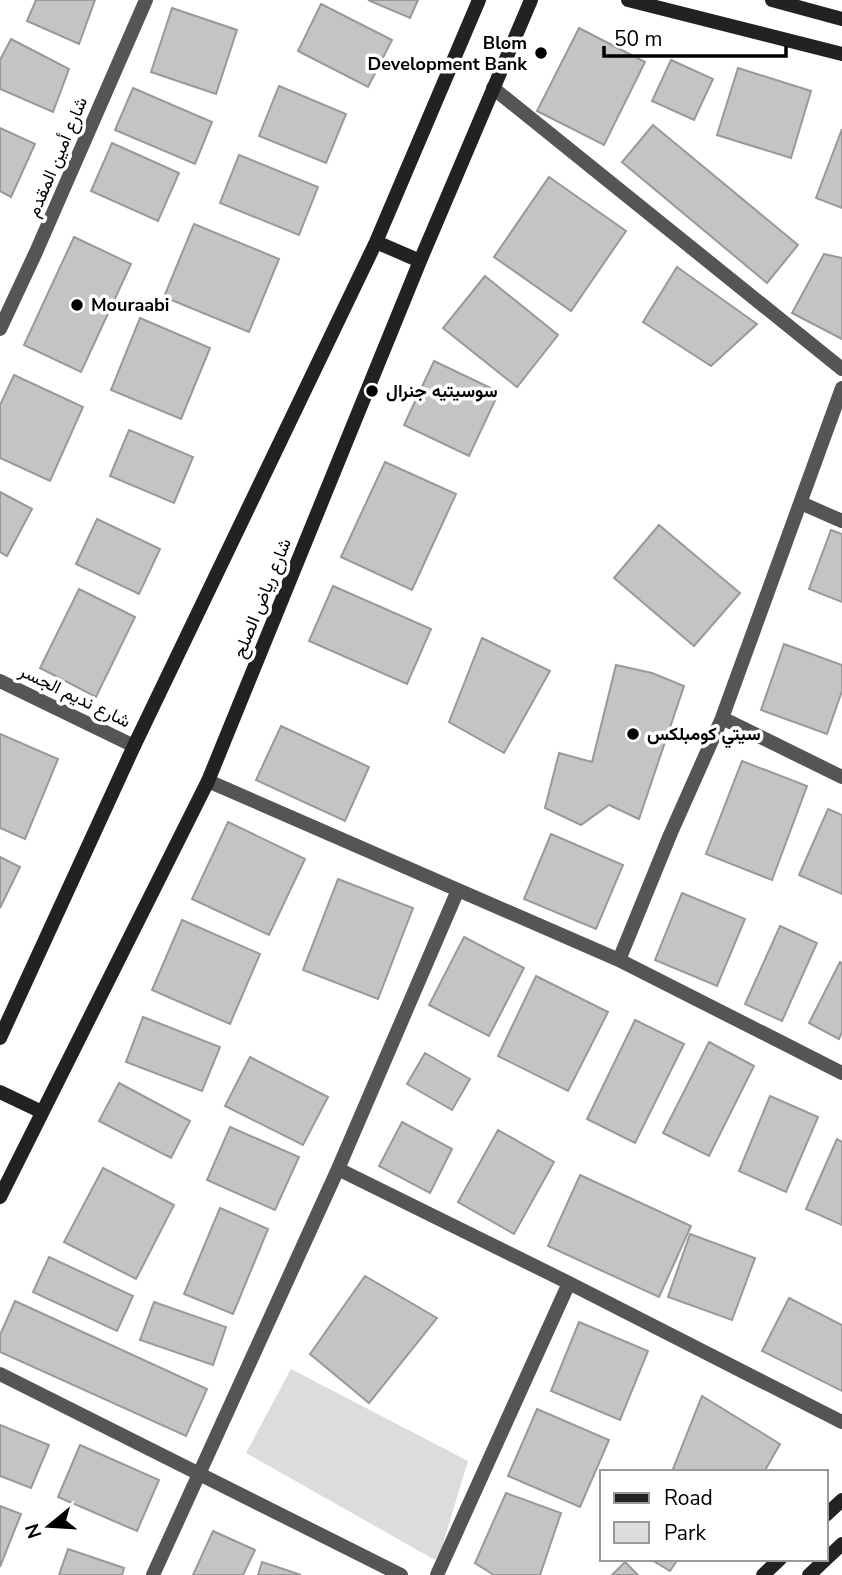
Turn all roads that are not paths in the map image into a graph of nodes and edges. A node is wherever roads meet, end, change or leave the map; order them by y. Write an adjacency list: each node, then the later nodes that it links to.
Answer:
1 (146, 0): 11 (street, شارع أمين المقدم)
2 (479, 0): 9 (street)
3 (531, 0): 8 (street, شارع رياض الصلح)
4 (628, 0): 7 (street)
5 (772, 0): 6 (street)
6 (842, 19)
7 (842, 54)
8 (493, 89): 10 (street, شارع رياض الصلح); 12 (street)
9 (376, 242): 10 (street); 18 (street)
10 (420, 261): 20 (street, شارع رياض الصلح)
11 (0, 329)
12 (842, 369)
13 (842, 388): 14 (street)
14 (802, 503): 15 (street); 17 (street)
15 (842, 521)
16 (0, 681): 18 (street, شارع نديم الجسر)
17 (722, 718): 19 (street); 22 (street)
18 (134, 746): 23 (street)
19 (842, 777)
20 (208, 780): 21 (street); 26 (street, شارع رياض الصلح)
21 (458, 890): 22 (street); 27 (street)
22 (619, 960): 24 (street)
23 (0, 1038)
24 (842, 1073)
25 (0, 1091): 26 (street)
26 (42, 1112): 28 (street, شارع رياض الصلح)
27 (338, 1169): 29 (street); 32 (street)
28 (0, 1197)
29 (569, 1283): 31 (street); 41 (street)
30 (0, 1374): 32 (street)
31 (842, 1422)
32 (199, 1474): 39 (street); 40 (street)
33 (842, 1500): 34 (street)
34 (828, 1513)
35 (842, 1544): 36 (street)
36 (828, 1557)
37 (778, 1561): 42 (street)
38 (824, 1561): 43 (street)
39 (153, 1575)
40 (401, 1575)
41 (437, 1575)
42 (763, 1575)
43 (809, 1575)

